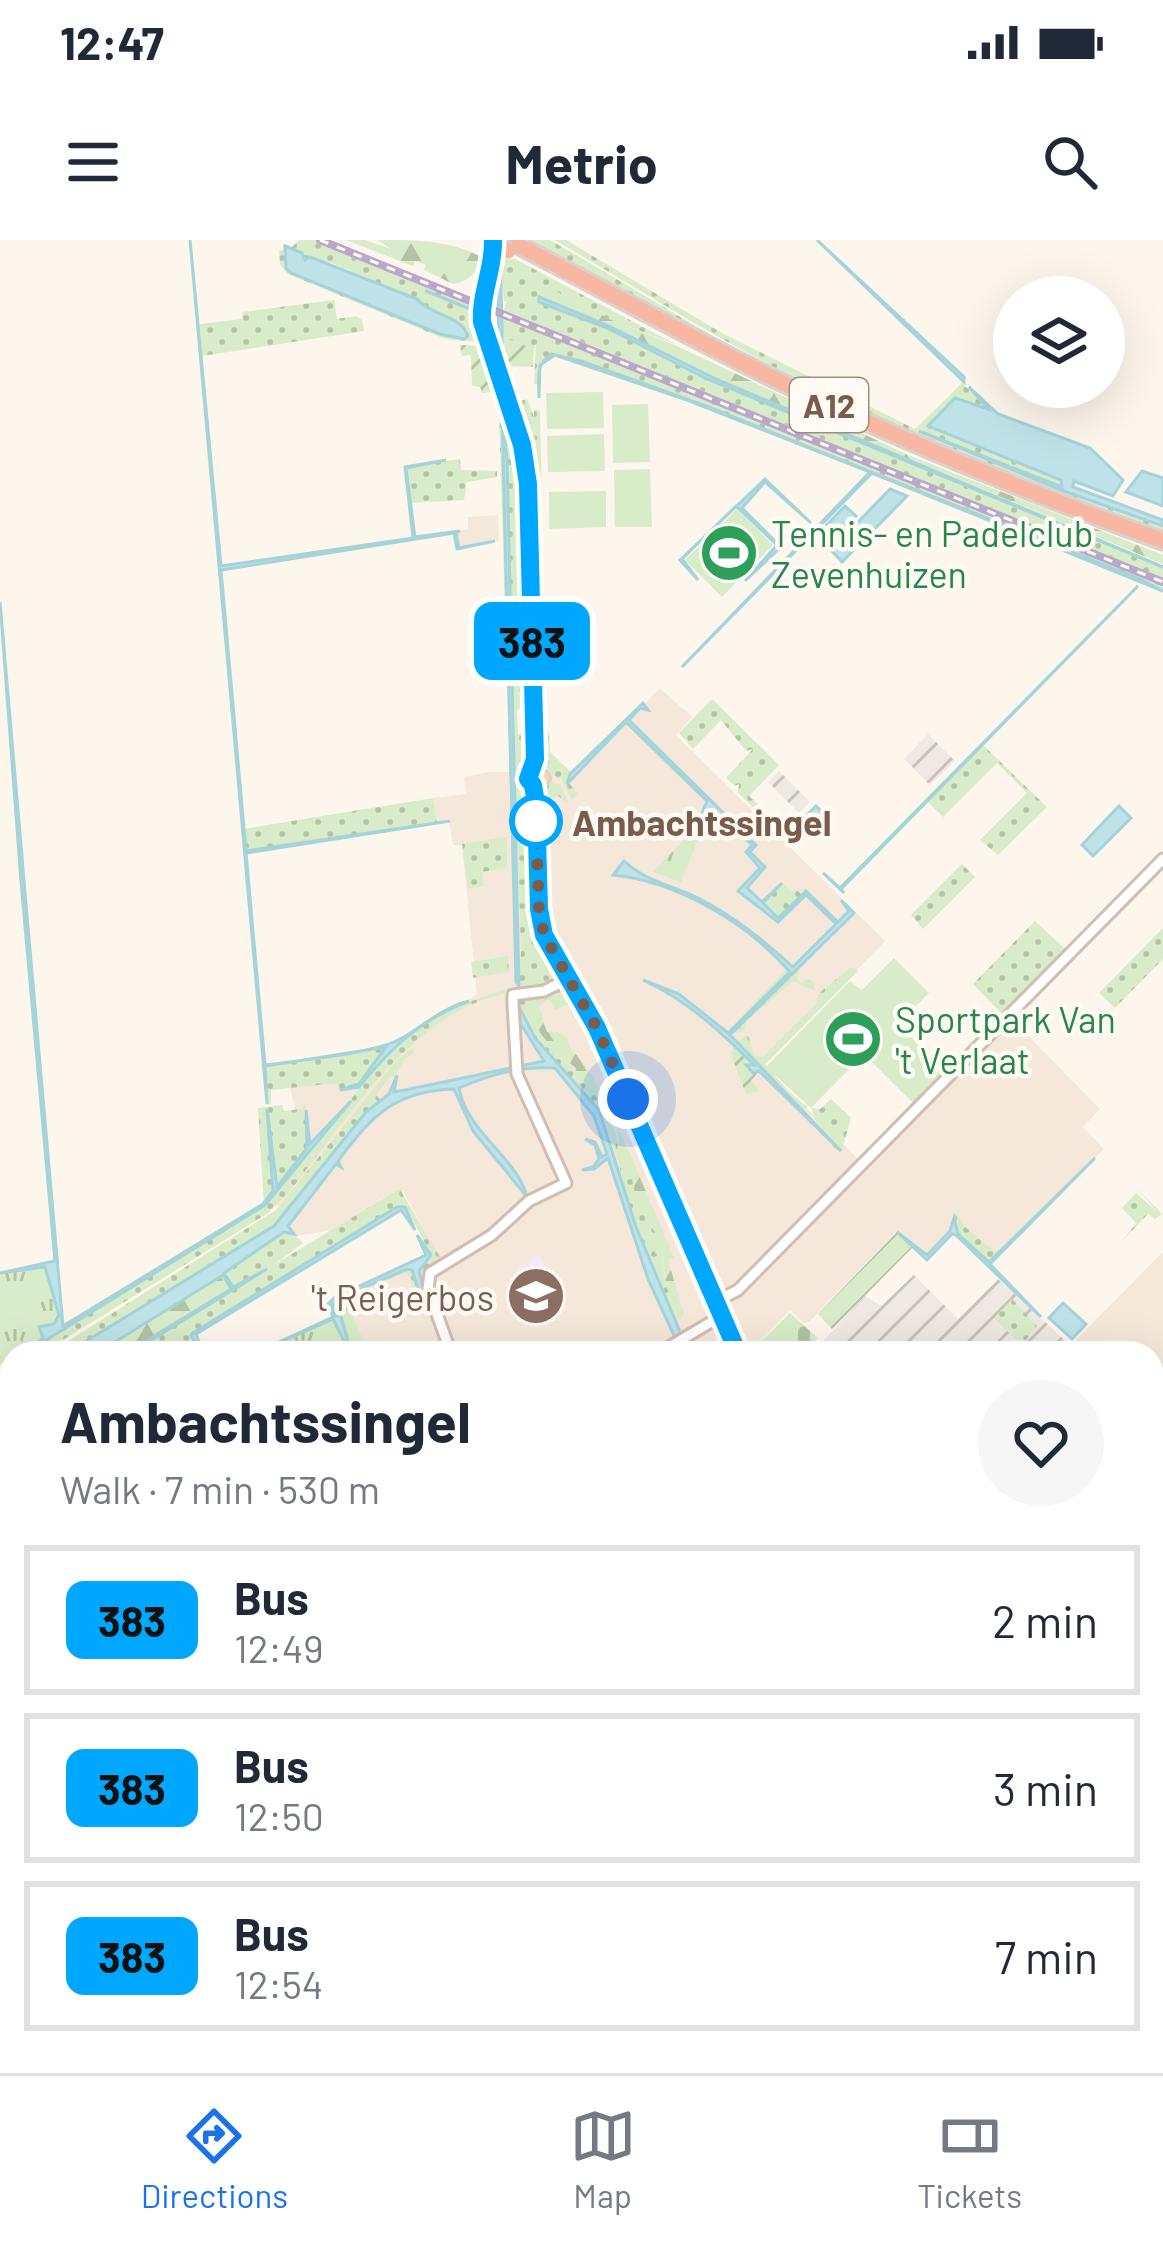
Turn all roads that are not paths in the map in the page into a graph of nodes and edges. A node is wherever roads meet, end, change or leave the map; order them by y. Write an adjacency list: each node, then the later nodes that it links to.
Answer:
1 (489, 240): 2 (highway, A12, bridge); 5 (street)
2 (508, 246): 3 (highway, A12); 4 (highway, A12)
3 (1163, 541)
4 (1163, 550)
5 (535, 774): 7 (main road)
6 (1163, 859): 8 (street)
7 (566, 980): 8 (main road); 9 (street)
8 (720, 1308): 10 (street); 11 (main road)
9 (447, 1341)
10 (681, 1341)
11 (733, 1341)

